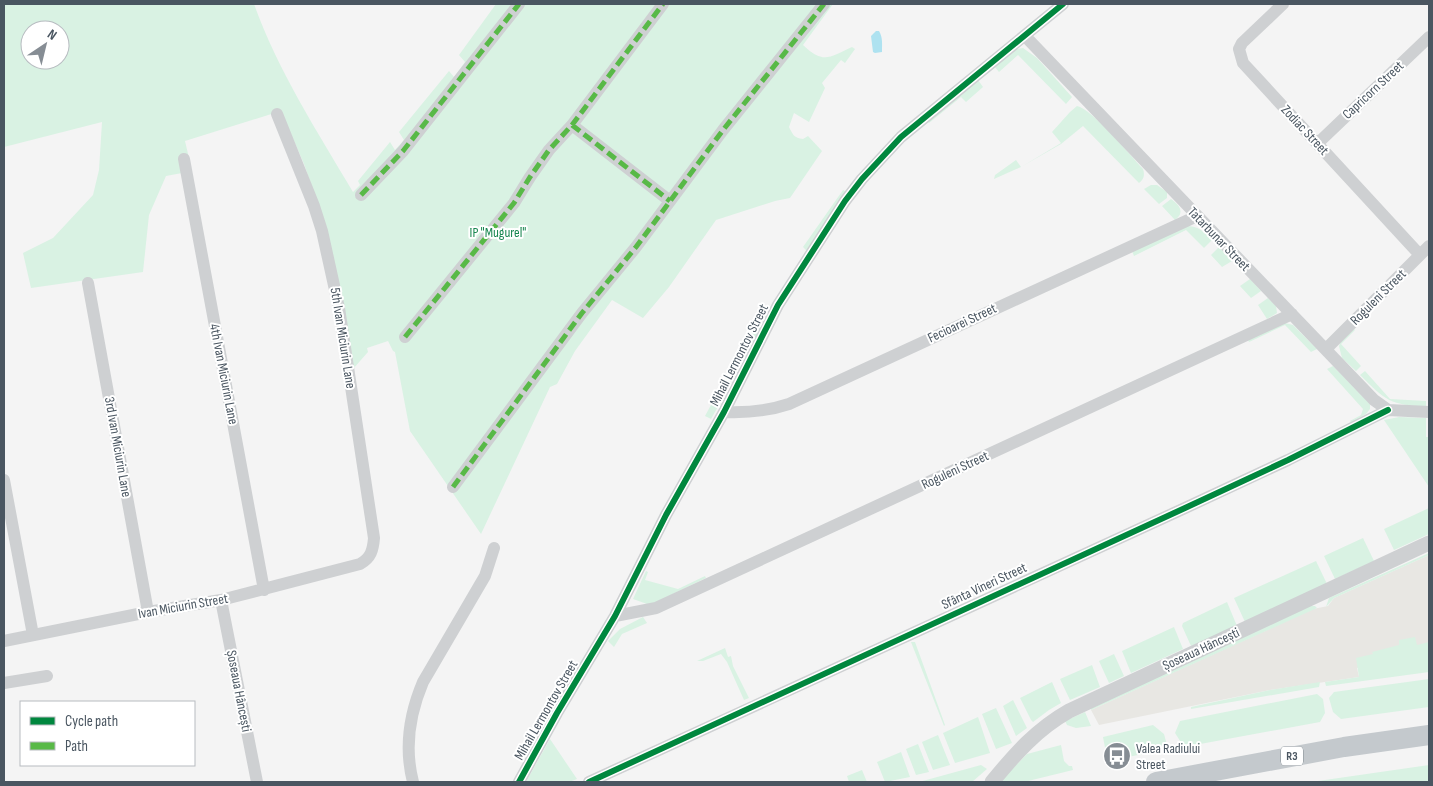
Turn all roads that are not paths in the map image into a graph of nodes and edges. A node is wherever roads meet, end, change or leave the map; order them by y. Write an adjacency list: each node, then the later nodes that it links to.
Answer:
1 (519, 4): 12 (street)
2 (663, 4): 9 (street)
3 (824, 4): 13 (street)
4 (1063, 4): 6 (street, Mihail Lermontov Street)
5 (1283, 4): 10 (street, Zodiac Street)
6 (1025, 36): 14 (street, Tatarbunar Street); 21 (street, Mihail Lermontov Street)
7 (1429, 37): 10 (street, Capricorn Street)
8 (277, 114): 27 (street, 5th Ivan Miciurin Lane)
9 (572, 125): 13 (street); 18 (street)
10 (1318, 142): 15 (street, Zodiac Street)
11 (184, 159): 28 (street, 4th Ivan Miciurin Lane)
12 (361, 195)
13 (670, 201): 24 (street)
14 (1196, 216): 17 (street, Tatarbunar Street); 21 (street, Fecioarei Street)
15 (1425, 250): 19 (street, Roguleni Street)
16 (88, 282): 30 (street, 3rd Ivan Miciurin Lane)
17 (1292, 314): 19 (street, Tatarbunar Street); 31 (street, Roguleni Street)
18 (405, 337)
19 (1326, 349): 20 (street, Tatarbunar Street)
20 (1388, 410): 22 (street); 40 (street, Sfânta Vineri Street)
21 (724, 412): 31 (street, Mihail Lermontov Street)
22 (1429, 412)
23 (4, 480): 32 (street)
24 (453, 487)
25 (1429, 543): 41 (street, Șoseaua Hâncești)
26 (494, 548): 38 (street)
27 (360, 564): 28 (street, Ivan Miciurin Street)
28 (264, 590): 29 (street, Ivan Miciurin Street)
29 (221, 600): 30 (street, Ivan Miciurin Street); 37 (street, Șoseaua Hâncești)
30 (148, 612): 32 (street, Ivan Miciurin Street)
31 (615, 616): 39 (street, Mihail Lermontov Street)
32 (33, 636): 33 (street, Ivan Miciurin Street)
33 (4, 641)
34 (47, 676): 35 (street)
35 (4, 683)
36 (1429, 735): 42 (highway, R3)
37 (257, 782)
38 (412, 782)
39 (519, 782)
40 (589, 782)
41 (992, 782)
42 (1156, 782)

